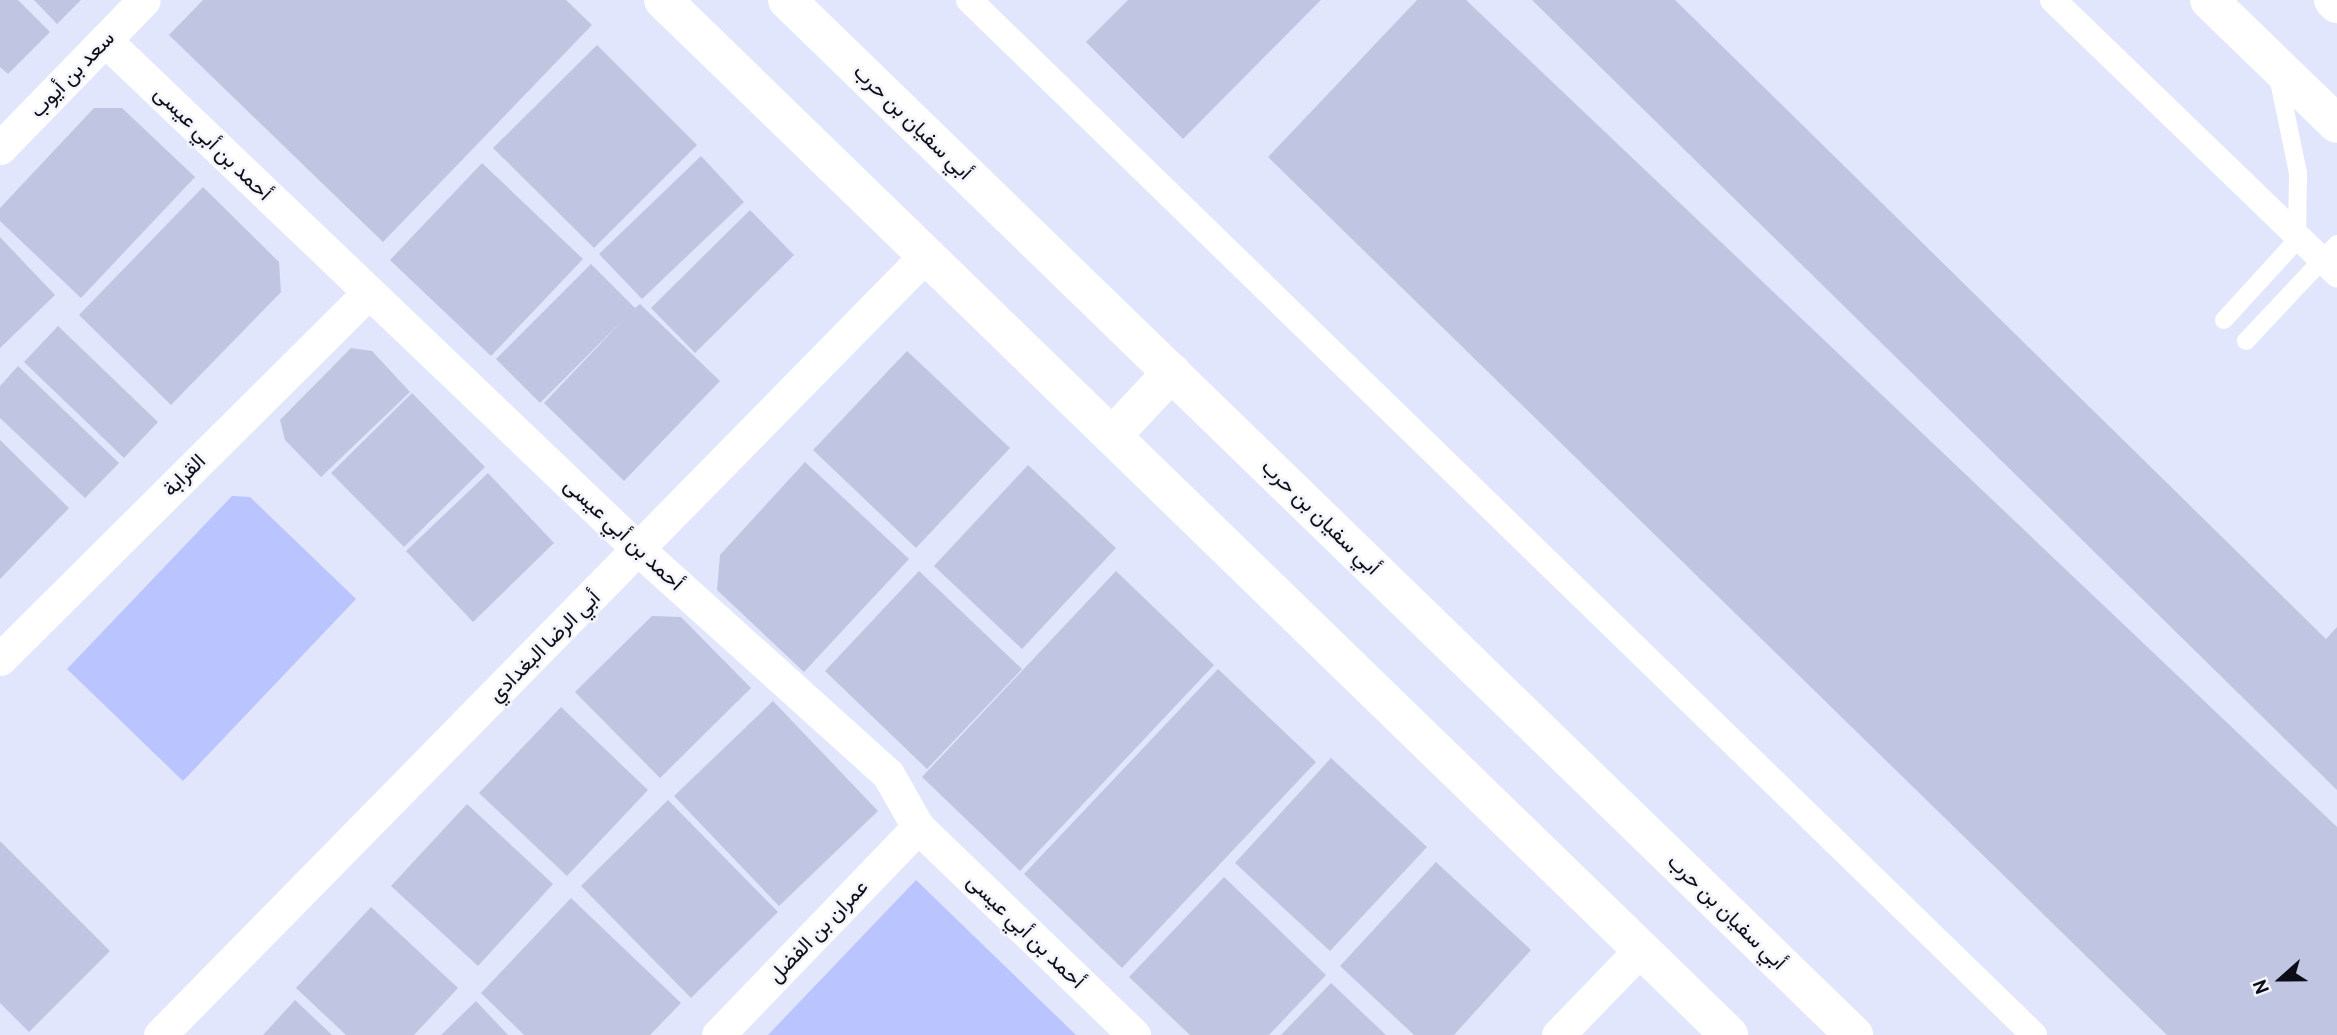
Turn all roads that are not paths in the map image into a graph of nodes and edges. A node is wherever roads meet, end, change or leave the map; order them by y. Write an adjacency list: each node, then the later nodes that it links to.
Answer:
1 (144, 0): 9 (street, سعد بن أيوب)
2 (663, 0): 14 (street)
3 (787, 0): 19 (street, أبي سفيان بن حرب)
4 (970, 0): 31 (street)
5 (2053, 0): 13 (street)
6 (2209, 0): 10 (street)
7 (2333, 0): 8 (street)
8 (2337, 4)
9 (105, 40): 12 (street, سعد بن أيوب); 16 (street, أحمد بن أبي عيسى)
10 (2276, 65): 11 (street); 13 (lane)
11 (2337, 124)
12 (0, 148)
13 (2297, 235): 15 (street); 17 (lane)
14 (926, 255): 20 (street); 21 (street, أبي الرضا البغدادي)
15 (2332, 259): 18 (lane)
16 (369, 292): 21 (street, أحمد بن أبي عيسى); 22 (street, القرابة)
17 (2224, 320)
18 (2246, 341)
19 (1172, 372): 20 (street); 30 (street, أبي سفيان بن حرب)
20 (1113, 435): 24 (street)
21 (639, 550): 23 (street, أحمد بن أبي عيسى); 25 (street, أبي الرضا البغدادي)
22 (0, 659)
23 (918, 827): 26 (street, عمران بن الفضل); 27 (street, أحمد بن أبي عيسى)
24 (1641, 949): 28 (street); 29 (street)
25 (160, 1035)
26 (718, 1035)
27 (1134, 1035)
28 (1558, 1035)
29 (1729, 1035)
30 (1854, 1035)
31 (2034, 1035)

